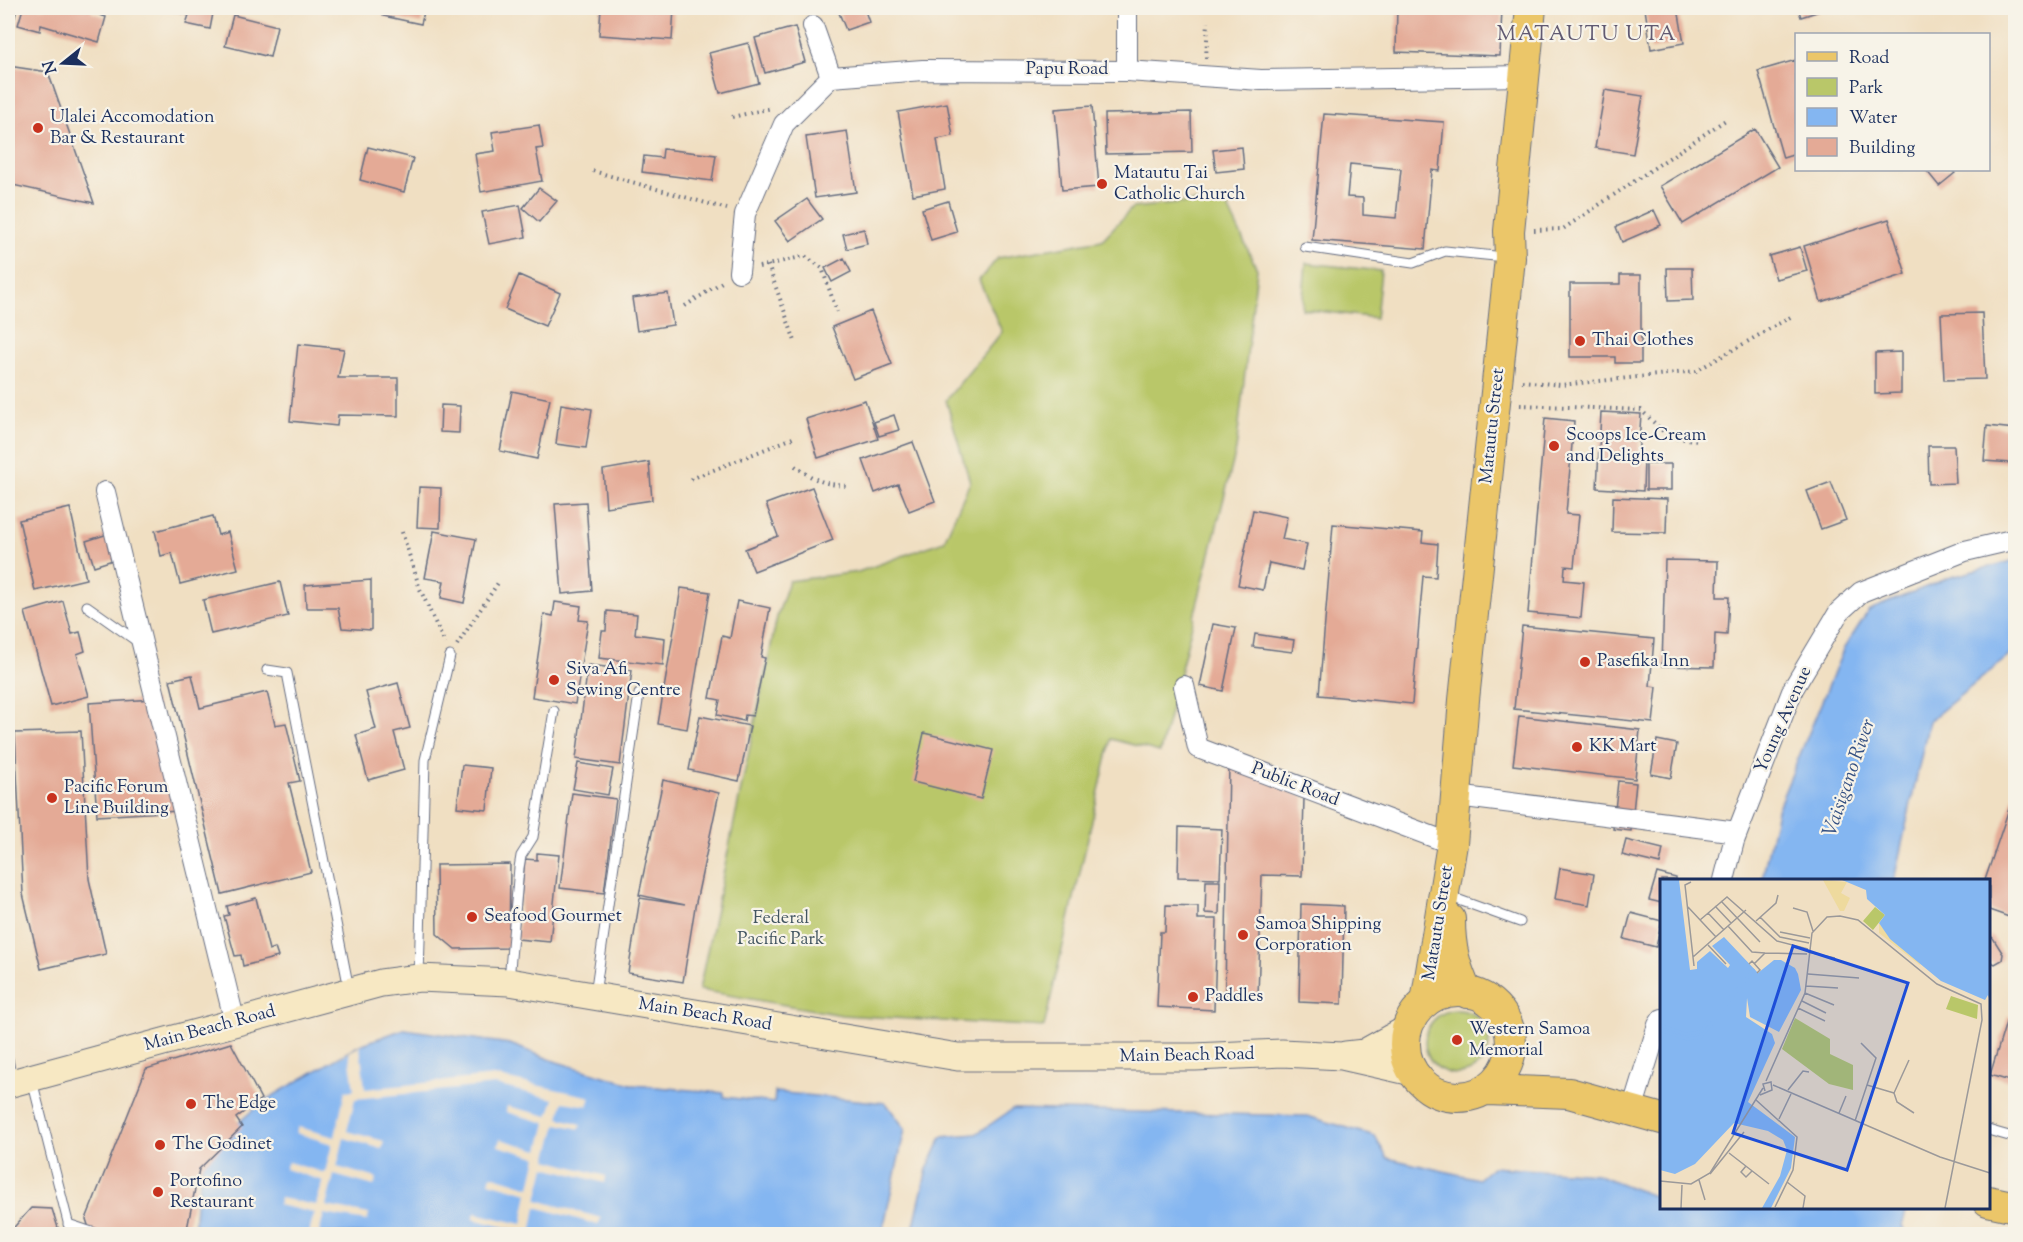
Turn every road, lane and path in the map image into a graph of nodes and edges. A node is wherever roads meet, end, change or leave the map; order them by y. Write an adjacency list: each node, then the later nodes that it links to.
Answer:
1 (1127, 8): 5 (street)
2 (1531, 8): 7 (main road, Matautu Street)
3 (1208, 22): 6 (path)
4 (813, 26): 8 (street)
5 (1127, 71): 6 (street, Papu Road); 8 (street, Papu Road)
6 (1206, 76): 7 (street, Papu Road)
7 (1525, 76): 14 (main road, Matautu Street)
8 (831, 77): 9 (street)
9 (799, 109): 10 (path); 13 (street)
10 (732, 117)
11 (1727, 119): 14 (path)
12 (592, 171): 13 (path)
13 (746, 214): 17 (street)
14 (1510, 244): 15 (lane); 22 (main road, Matautu Street)
15 (1305, 247)
16 (768, 265): 17 (path); 19 (path); 21 (path)
17 (739, 272): 18 (path)
18 (684, 306)
19 (837, 312)
20 (1794, 315): 22 (path)
21 (796, 344)
22 (1496, 391): 24 (path); 39 (main road, Matautu Street)
23 (793, 438): 26 (path)
24 (1699, 440)
25 (795, 466): 27 (path)
26 (692, 479)
27 (849, 486)
28 (105, 492): 33 (street)
29 (402, 532): 34 (path)
30 (2016, 540): 40 (street, Young Avenue)
31 (500, 580): 34 (path)
32 (87, 606): 33 (lane)
33 (143, 645): 52 (street)
34 (450, 656): 45 (lane)
35 (267, 670): 47 (lane)
36 (1184, 686): 41 (street, Public Road)
37 (639, 693): 49 (lane)
38 (554, 711): 46 (lane)
39 (1457, 796): 40 (street); 41 (main road, Matautu Street)
40 (1737, 832): 42 (street, Young Avenue)
41 (1452, 844): 43 (main road, Matautu Street); 50 (main road, Matautu Street)
42 (1724, 879)
43 (1451, 897): 44 (lane); 48 (main road, Matautu Street)
44 (1520, 922)
45 (419, 978): 46 (main road, Main Beach Road); 47 (main road, Main Beach Road)
46 (509, 982): 49 (main road, Main Beach Road)
47 (349, 992): 52 (main road, Main Beach Road)
48 (1467, 993): 50 (main road); 54 (main road)
49 (595, 997): 55 (main road, Main Beach Road)
50 (1426, 1002): 53 (main road)
51 (1660, 1022): 60 (street)
52 (235, 1023): 57 (main road, Main Beach Road)
53 (1407, 1029): 55 (main road); 56 (main road)
54 (1511, 1054): 58 (main road); 59 (main road)
55 (1342, 1056): 56 (main road, Main Beach Road)
56 (1413, 1072): 58 (main road)
57 (15, 1076): 65 (lane)
58 (1487, 1090): 59 (main road)
59 (1569, 1093): 60 (main road)
60 (1648, 1115)
61 (1990, 1130): 62 (lane)
62 (2016, 1138)
63 (1990, 1201): 64 (main road)
64 (2016, 1207)
65 (68, 1224): 66 (lane); 67 (lane)
66 (71, 1234)
67 (98, 1234)

